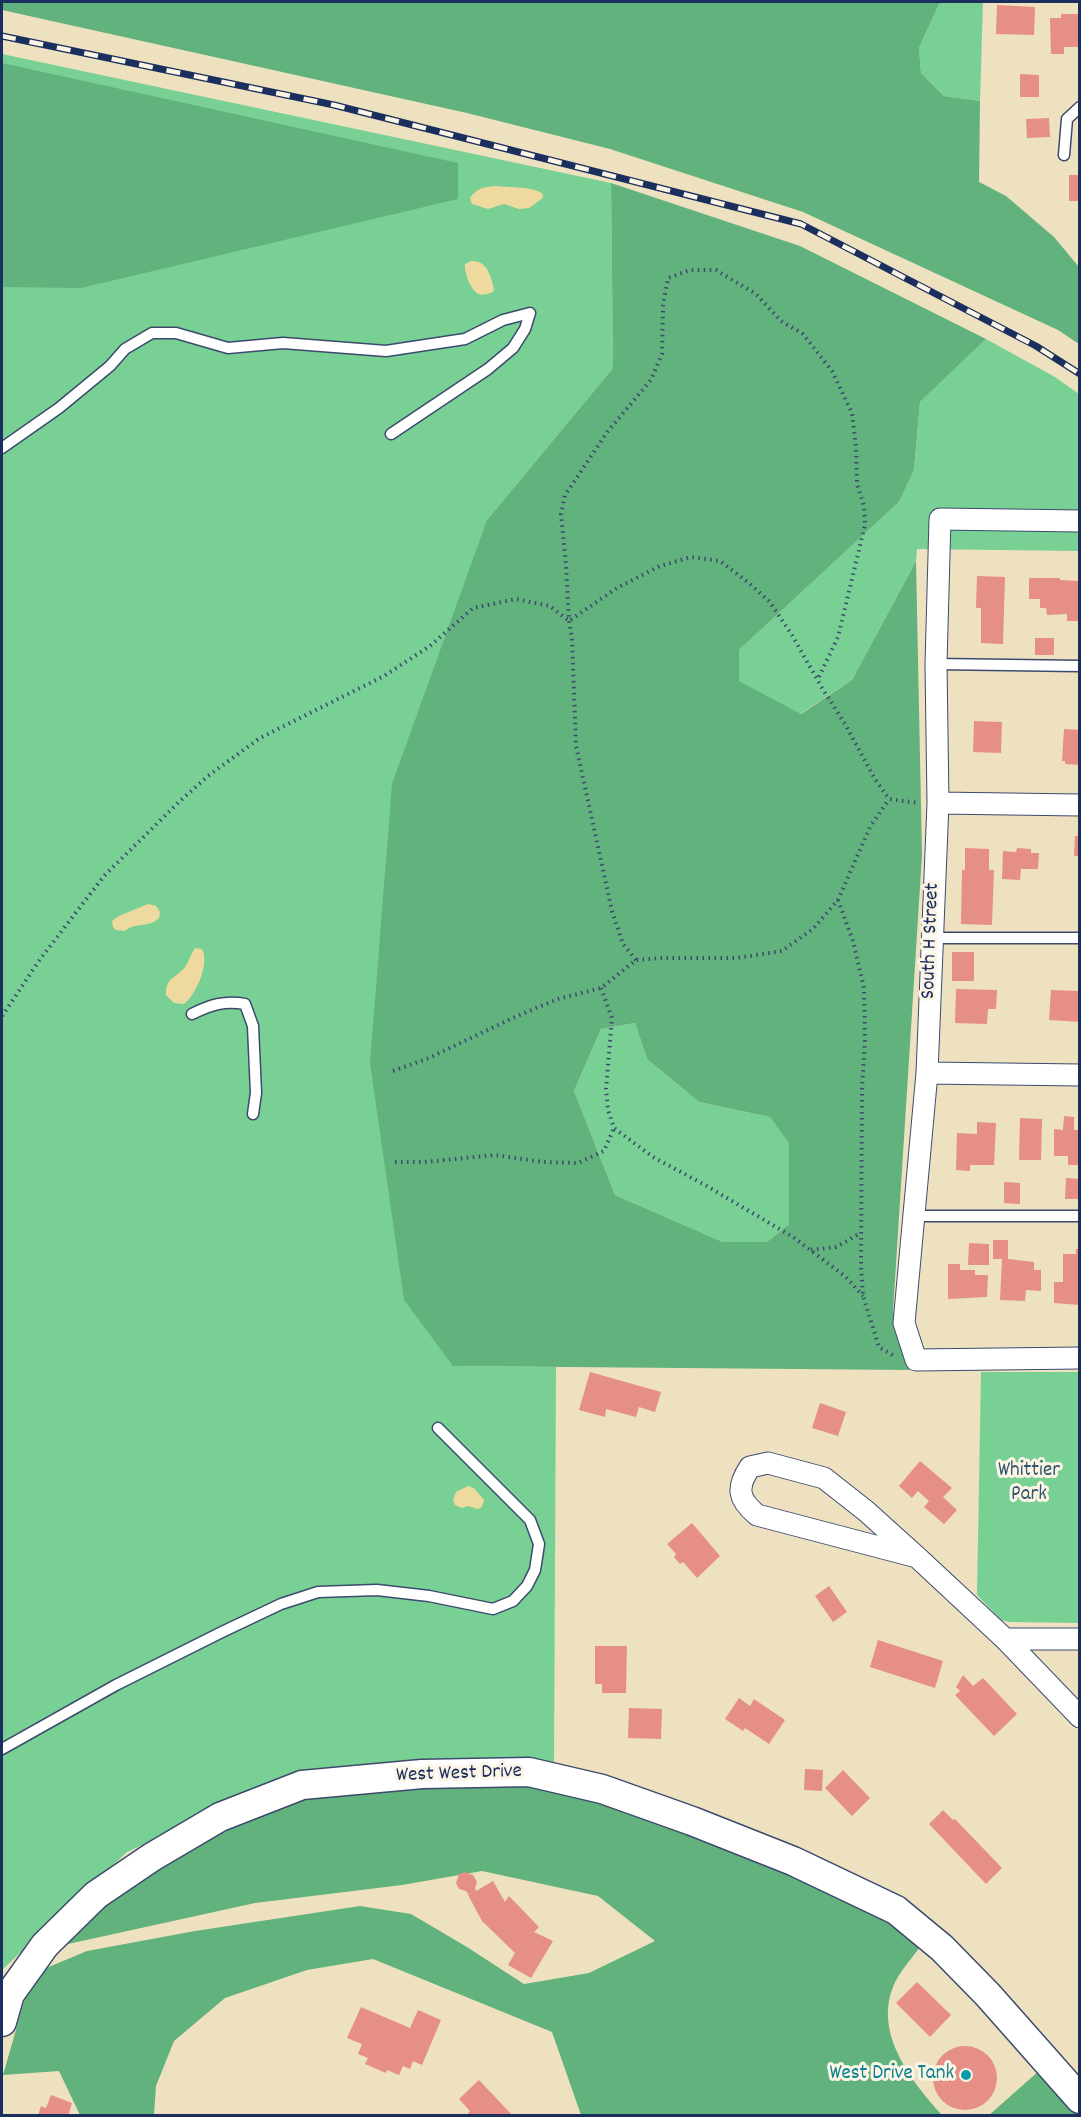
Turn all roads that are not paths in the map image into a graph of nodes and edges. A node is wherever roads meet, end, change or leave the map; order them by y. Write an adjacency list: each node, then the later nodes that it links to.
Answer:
1 (1080, 107): 2 (lane)
2 (1065, 155)
3 (391, 434): 4 (lane)
4 (2, 448)
5 (1080, 521): 6 (street, South H Street)
6 (936, 664): 7 (lane); 8 (street, South H Street)
7 (1080, 666)
8 (938, 803): 9 (street); 10 (street, South H Street)
9 (1080, 805)
10 (932, 938): 11 (lane); 13 (street, South H Street)
11 (1080, 938)
12 (192, 1014): 15 (lane)
13 (927, 1073): 14 (street); 16 (street, South H Street)
14 (1080, 1076)
15 (253, 1113)
16 (914, 1216): 17 (lane); 18 (street, South H Street)
17 (1080, 1216)
18 (1080, 1358)
19 (438, 1428): 24 (lane)
20 (917, 1557): 20 (street); 21 (street)
21 (1005, 1639): 22 (street); 23 (street)
22 (1080, 1639)
23 (1080, 1717)
24 (2, 1749)
25 (2, 2022): 26 (street, West West Drive)
26 (1080, 2099)

